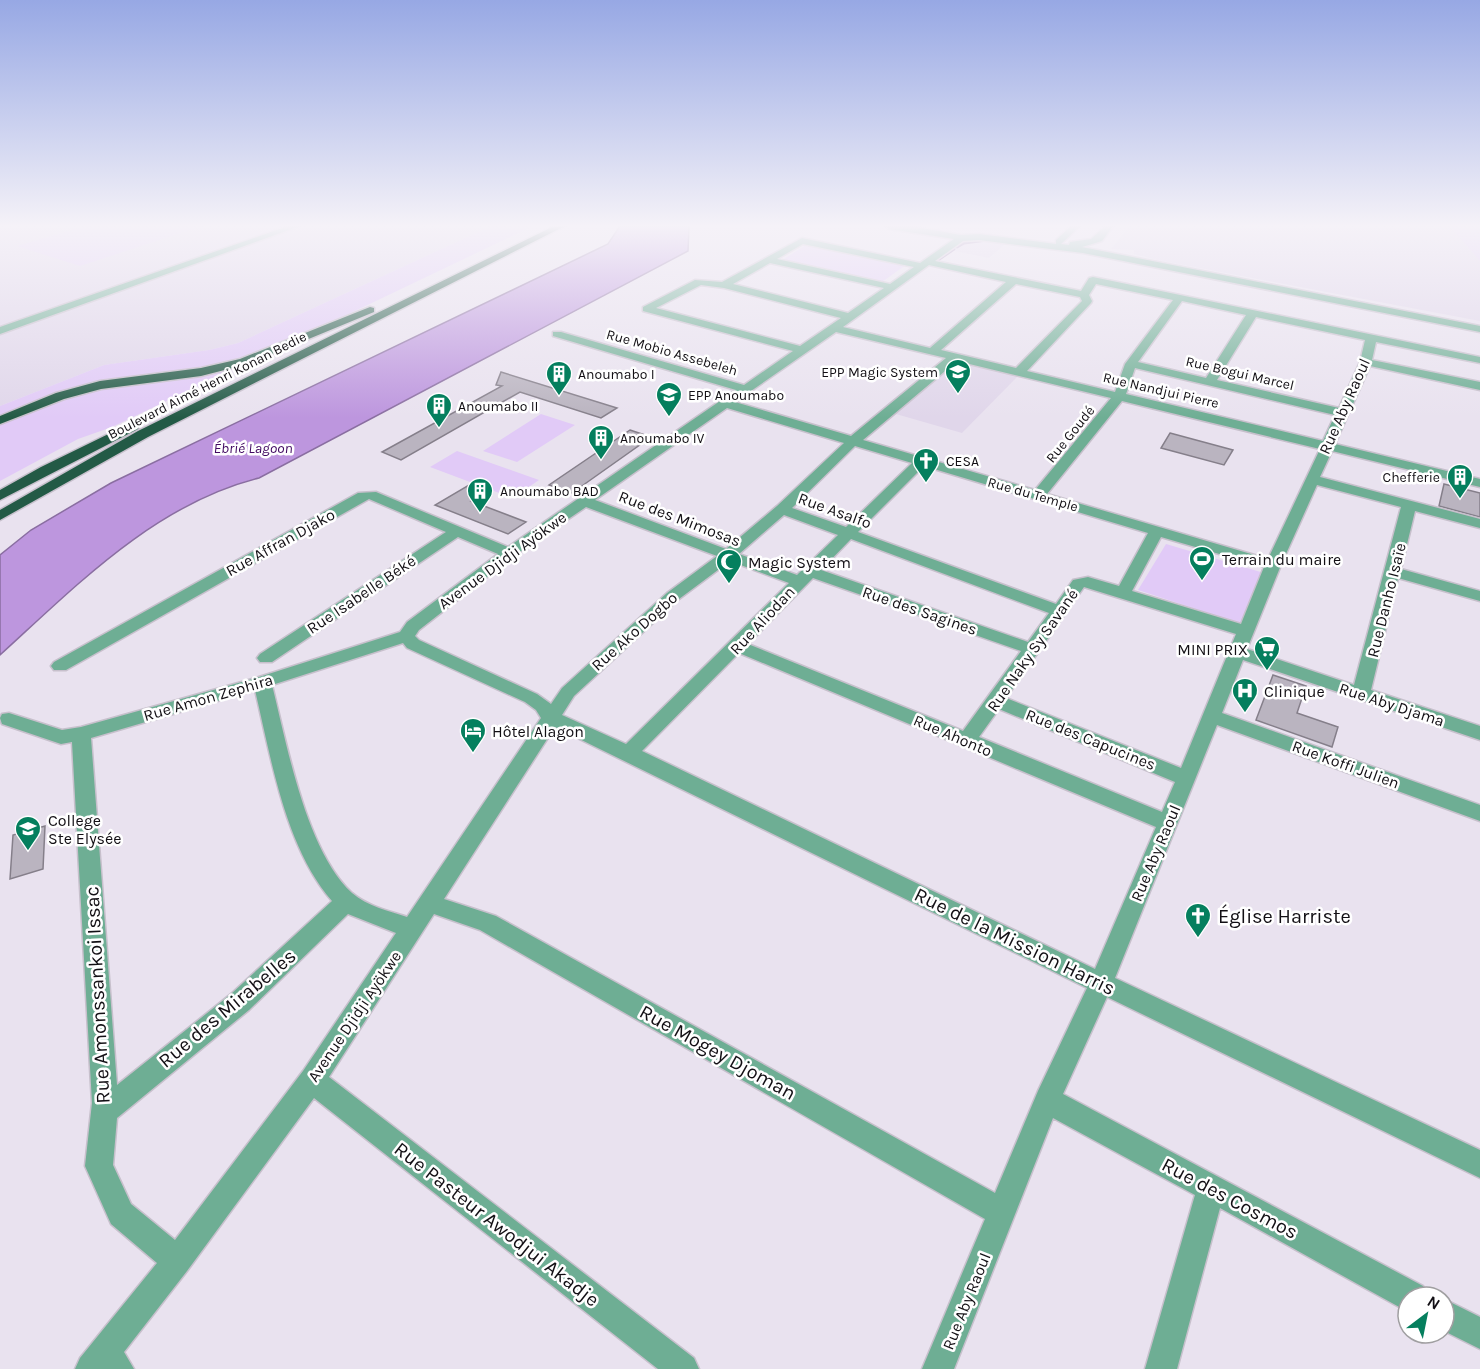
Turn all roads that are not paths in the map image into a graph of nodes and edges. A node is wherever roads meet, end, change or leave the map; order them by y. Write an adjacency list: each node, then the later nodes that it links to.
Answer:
1 (116, 290): 19 (street)
2 (411, 290): 14 (highway, Boulevard Aimé Henri Konan Bedie)
3 (433, 290): 46 (highway, Boulevard Aimé Henri Konan Bedie)
4 (682, 290): 22 (street)
5 (743, 290): 16 (street)
6 (888, 290): 16 (street, Avenue Djidji Ayökwe)
7 (1003, 290): 23 (street)
8 (1056, 290): 12 (street)
9 (1087, 290): 12 (street)
10 (1140, 290): 13 (street)
11 (1277, 290): 18 (street)
12 (1084, 295): 28 (street)
13 (1179, 298): 15 (street); 27 (street, Rue Goudé)
14 (378, 306): 35 (highway); 41 (highway, Boulevard Aimé Henri Konan Bedie)
15 (1252, 313): 21 (street); 29 (street)
16 (850, 317): 17 (street, Avenue Djidji Ayökwe)
17 (834, 328): 22 (street, Avenue Djidji Ayökwe); 23 (street, Rue Nandjui Pierre)
18 (1480, 329)
19 (0, 331)
20 (557, 334): 31 (street, Rue Mobio Assebeleh)
21 (1371, 338): 25 (street); 26 (street, Rue Aby Raoul)
22 (801, 350): 31 (street, Avenue Djidji Ayökwe)
23 (933, 352): 24 (street, Rue Nandjui Pierre)
24 (954, 357): 28 (street, Rue Nandjui Pierre); 36 (street, Rue Asalfo)
25 (1480, 360)
26 (1366, 362): 30 (street); 34 (street, Rue Aby Raoul)
27 (1131, 364): 29 (street, Rue Bogui Marcel); 32 (street, Rue Goudé)
28 (1018, 372): 32 (street, Rue Nandjui Pierre)
29 (1210, 381): 34 (street, Rue Bogui Marcel)
30 (1480, 386)
31 (745, 389): 33 (street, Avenue Djidji Ayökwe)
32 (1120, 395): 37 (street, Rue Nandjui Pierre); 42 (street, Rue Goudé)
33 (724, 403): 36 (street, Rue du Temple); 43 (street, Avenue Djidji Ayökwe)
34 (1343, 413): 37 (street, Rue Aby Raoul)
35 (0, 420)
36 (853, 441): 38 (street, Rue du Temple); 45 (street, Rue Asalfo)
37 (1328, 445): 39 (street, Rue Aby Raoul); 40 (street, Rue Nandjui Pierre)
38 (921, 462): 42 (street, Rue du Temple); 50 (street, Rue Aliodan)
39 (1311, 479): 44 (street); 53 (street, Rue Aby Raoul)
40 (1480, 483)
41 (0, 496)
42 (1038, 496): 49 (street, Rue du Temple)
43 (584, 501): 51 (street, Avenue Djidji Ayökwe); 52 (street, Rue des Mimosas)
44 (1409, 505): 47 (street); 54 (street, Rue Danho Isaïe)
45 (782, 509): 50 (street, Rue Asalfo); 52 (street, Rue Ako Dogbo)
46 (0, 516)
47 (1480, 524)
48 (457, 531): 51 (street, Rue Affran Djako); 64 (street, Rue Isabelle Béké); 65 (street, Rue Affran Djako)
49 (1157, 531): 53 (street, Rue du Temple); 56 (street)
50 (848, 533): 55 (street, Rue Aliodan); 58 (street, Rue Asalfo)
51 (509, 553): 60 (street, Avenue Djidji Ayökwe)
52 (728, 555): 55 (street, Rue des Mimosas); 70 (street, Rue Ako Dogbo)
53 (1273, 565): 59 (street, Rue Aby Raoul)
54 (1394, 572): 57 (street); 67 (street, Rue Danho Isaïe)
55 (803, 576): 61 (street, Rue Aliodan); 62 (street, Rue des Sagines)
56 (1123, 593): 58 (street, Rue Naky Sy Savané); 59 (street, Rue Naky Sy Savané)
57 (1480, 596)
58 (1058, 610): 62 (street, Rue Naky Sy Savané)
59 (1245, 631): 63 (street, Rue Aby Raoul)
60 (406, 636): 66 (street, Rue Amon Zephira); 70 (street)
61 (738, 646): 74 (street, Rue Ahonto); 75 (street, Rue Aliodan)
62 (1032, 649): 68 (street, Rue Naky Sy Savané)
63 (1237, 652): 67 (street, Rue Aby Djama); 69 (street, Rue Aby Raoul)
64 (266, 658)
65 (60, 666)
66 (262, 682): 73 (street, Rue Amon Zephira); 79 (street)
67 (1361, 694): 72 (street, Rue Aby Djama)
68 (996, 701): 74 (street, Rue Naky Sy Savané); 76 (street, Rue des Capucines)
69 (1211, 716): 76 (street, Rue Aby Raoul); 77 (street, Rue Koffi Julien)
70 (550, 717): 75 (street, Rue de la Mission Harris); 80 (street, Avenue Djidji Ayökwe)
71 (9, 719): 73 (street, Rue Amon Zephira)
72 (1480, 733)
73 (81, 734): 85 (street, Rue Amonssankoi Issac)
74 (966, 741): 78 (street, Rue Ahonto)
75 (629, 753): 82 (street, Rue de la Mission Harris)
76 (1186, 778): 78 (street, Rue Aby Raoul)
77 (1480, 813)
78 (1168, 824): 82 (street, Rue Aby Raoul)
79 (346, 902): 81 (street); 85 (street, Rue des Mirabelles)
80 (429, 903): 81 (street, Avenue Djidji Ayökwe); 88 (street, Rue Mogey Djoman)
81 (412, 930): 83 (street, Avenue Djidji Ayökwe)
82 (1101, 983): 84 (street, Rue Aby Raoul); 86 (street, Rue de la Mission Harris)
83 (312, 1080): 89 (street, Avenue Djidji Ayökwe); 94 (street, Rue Pasteur Awodjui Akadje)
84 (1047, 1100): 87 (street, Rue des Cosmos); 88 (street, Rue Aby Raoul)
85 (105, 1111): 89 (street, Rue Amonssankoi Issac)
86 (1480, 1164)
87 (1211, 1188): 90 (street, Rue des Cosmos); 96 (street)
88 (1002, 1213): 95 (street, Rue Aby Raoul)
89 (177, 1261): 93 (street, Avenue Djidji Ayökwe)
90 (1396, 1288)
91 (1456, 1321): 92 (street)
92 (1480, 1334)
93 (104, 1364)
94 (683, 1369)
95 (938, 1369)
96 (1161, 1369)

